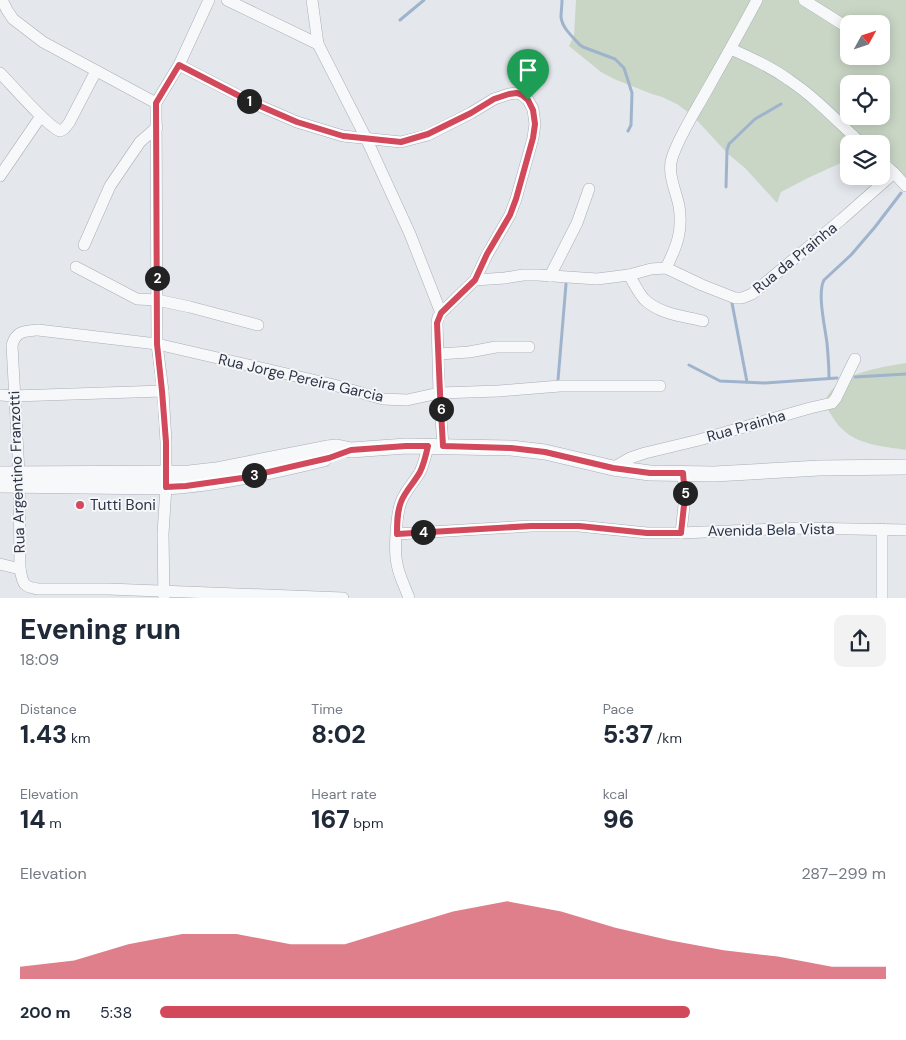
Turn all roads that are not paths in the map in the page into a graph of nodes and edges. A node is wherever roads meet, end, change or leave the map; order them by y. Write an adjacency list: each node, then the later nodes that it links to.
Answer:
1 (2, 0): 11 (street)
2 (209, 0): 10 (street)
3 (228, 0): 8 (street)
4 (312, 0): 8 (street)
5 (757, 0): 9 (street)
6 (804, 0): 7 (street)
7 (840, 23)
8 (318, 44): 17 (street)
9 (731, 49): 16 (street); 25 (street)
10 (179, 65): 13 (street); 17 (street)
11 (96, 71): 13 (street); 14 (street)
12 (0, 73): 14 (street)
13 (156, 103): 15 (street)
14 (41, 116): 20 (street)
15 (156, 127): 23 (street); 29 (street)
16 (853, 135)
17 (366, 138): 28 (street); 30 (street)
18 (890, 169): 19 (street)
19 (894, 173): 21 (street); 25 (street, Rua da Prainha)
20 (0, 176)
21 (906, 186)
22 (589, 189): 27 (street)
23 (84, 245)
24 (76, 267): 29 (street)
25 (666, 268): 26 (street)
26 (630, 275): 27 (street); 31 (street)
27 (550, 276): 28 (street)
28 (475, 280): 30 (street)
29 (157, 300): 32 (street); 33 (street)
30 (441, 313): 36 (street)
31 (703, 321)
32 (258, 326)
33 (157, 344): 34 (street, Rua Jorge Pereira Garcia); 39 (street); 40 (street, Rua Jorge Pereira Garcia)
34 (12, 345): 42 (street, Rua Argentino Franzotti)
35 (529, 347): 36 (street)
36 (439, 354): 40 (street)
37 (855, 359): 45 (street, Rua Prainha)
38 (660, 386): 40 (street, Rua Jorge Pereira Garcia)
39 (162, 391): 42 (street); 49 (street)
40 (440, 393): 43 (street)
41 (0, 395): 42 (street)
42 (14, 396): 48 (street, Rua Argentino Franzotti)
43 (436, 446): 45 (street); 49 (street); 54 (street)
44 (906, 467): 46 (street)
45 (613, 468): 46 (street)
46 (683, 473): 53 (street)
47 (0, 474): 48 (street)
48 (19, 479): 49 (street); 50 (street); 56 (street, Rua Argentino Franzotti)
49 (166, 480): 58 (street)
50 (0, 485)
51 (882, 529): 52 (street, Avenida Bela Vista); 53 (street, Avenida Bela Vista); 61 (street)
52 (906, 530)
53 (681, 533): 54 (street, Avenida Bela Vista)
54 (397, 534): 60 (street)
55 (0, 564): 56 (street)
56 (20, 569): 57 (street)
57 (41, 593): 58 (street)
58 (164, 595): 59 (street)
59 (343, 598)
60 (409, 598)
61 (882, 598)

